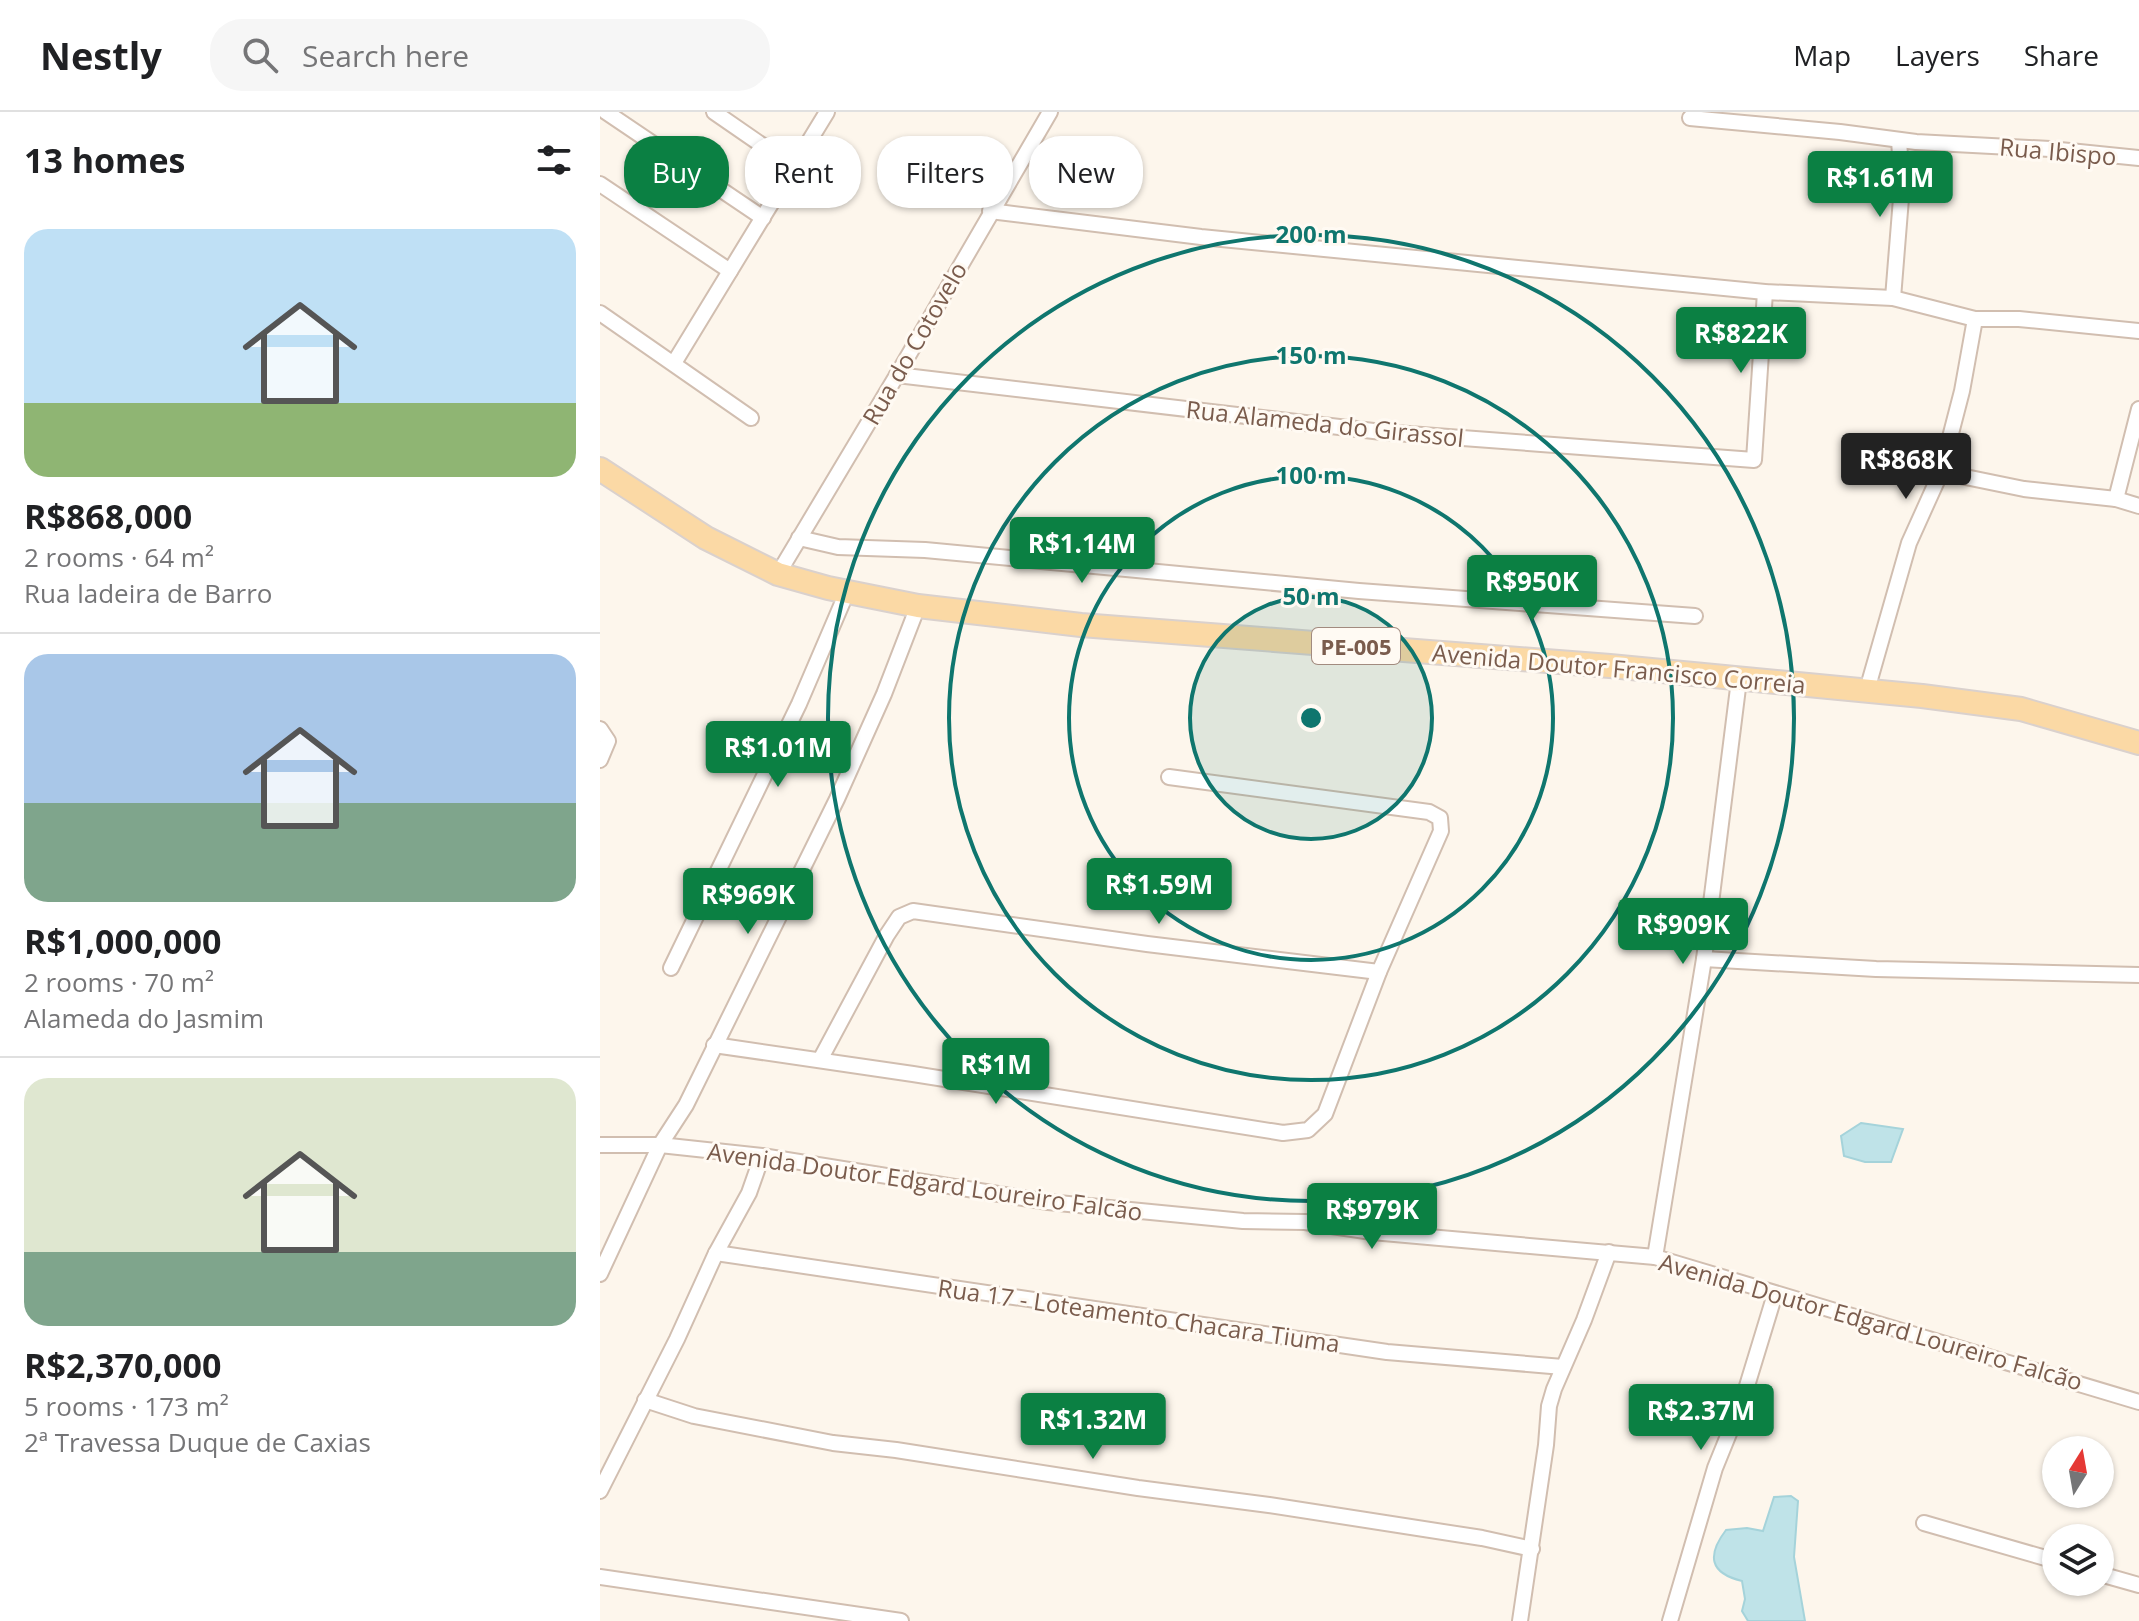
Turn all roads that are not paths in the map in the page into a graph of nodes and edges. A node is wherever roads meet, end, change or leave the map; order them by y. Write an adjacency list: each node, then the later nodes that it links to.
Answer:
1 (606, 112): 13 (street)
2 (714, 112): 6 (street)
3 (827, 112): 7 (street)
4 (1050, 112): 12 (street, Rua do Cotovelo)
5 (1690, 118): 8 (street, Rua Ibispo)
6 (749, 136)
7 (813, 136)
8 (1899, 140): 9 (street, Rua Ibispo); 16 (street)
9 (2139, 158)
10 (600, 184): 14 (street)
11 (769, 208): 13 (street)
12 (990, 211): 15 (street); 21 (street, Rua do Cotovelo)
13 (763, 218): 14 (street)
14 (730, 271): 20 (street)
15 (1765, 292): 16 (street); 21 (street, Rua Alameda do Girassol)
16 (1893, 298): 18 (street)
17 (600, 313): 20 (street)
18 (1975, 319): 19 (street); 25 (street)
19 (2139, 331)
20 (674, 363): 23 (street)
21 (897, 375): 28 (street, Rua do Cotovelo)
22 (2139, 409): 26 (street)
23 (751, 418)
24 (600, 469): 29 (main road, Avenida Doutor Francisco Correia / PE-005)
25 (1941, 472): 26 (street); 34 (street)
26 (2116, 499): 27 (street)
27 (2139, 506)
28 (799, 538): 29 (street, Rua do Cotovelo); 32 (street)
29 (778, 574): 30 (main road, Avenida Doutor Francisco Correia / PE-005)
30 (847, 592): 31 (main road, Avenida Doutor Francisco Correia / PE-005); 40 (street)
31 (918, 606): 33 (main road, Avenida Doutor Francisco Correia / PE-005); 43 (street)
32 (1695, 616)
33 (1739, 680): 34 (main road, Avenida Doutor Francisco Correia / PE-005); 39 (street)
34 (1867, 690): 36 (main road, Avenida Doutor Francisco Correia / PE-005)
35 (600, 729): 37 (street)
36 (2139, 743)
37 (600, 760)
38 (1169, 777): 41 (street)
39 (1704, 959): 42 (street); 50 (street)
40 (671, 968)
41 (1379, 972): 44 (street); 44 (street)
42 (2139, 975)
43 (714, 1045): 44 (street); 46 (street)
44 (820, 1060)
45 (600, 1145): 46 (street, Avenida Doutor Edgard Loureiro Falcão)
46 (660, 1145): 47 (street, Avenida Doutor Edgard Loureiro Falcão); 51 (street)
47 (762, 1156): 48 (street, Avenida Doutor Edgard Loureiro Falcão); 49 (street)
48 (1609, 1252): 50 (street, Avenida Doutor Edgard Loureiro Falcão); 53 (street)
49 (716, 1253): 53 (street, Rua 17 - Loteamento Chacara Tiuma); 54 (street)
50 (1655, 1257): 52 (street, Avenida Doutor Edgard Loureiro Falcão)
51 (600, 1274)
52 (1775, 1294): 55 (street, Avenida Doutor Edgard Loureiro Falcão); 65 (street)
53 (1563, 1367): 58 (street)
54 (645, 1400): 56 (street); 58 (street)
55 (2139, 1402)
56 (600, 1491)
57 (1924, 1523): 59 (street)
58 (1532, 1549): 64 (street)
59 (2042, 1557)
60 (600, 1577): 63 (street)
61 (2114, 1578): 62 (street)
62 (2139, 1585)
63 (901, 1621)
64 (1520, 1621)
65 (1670, 1621)

